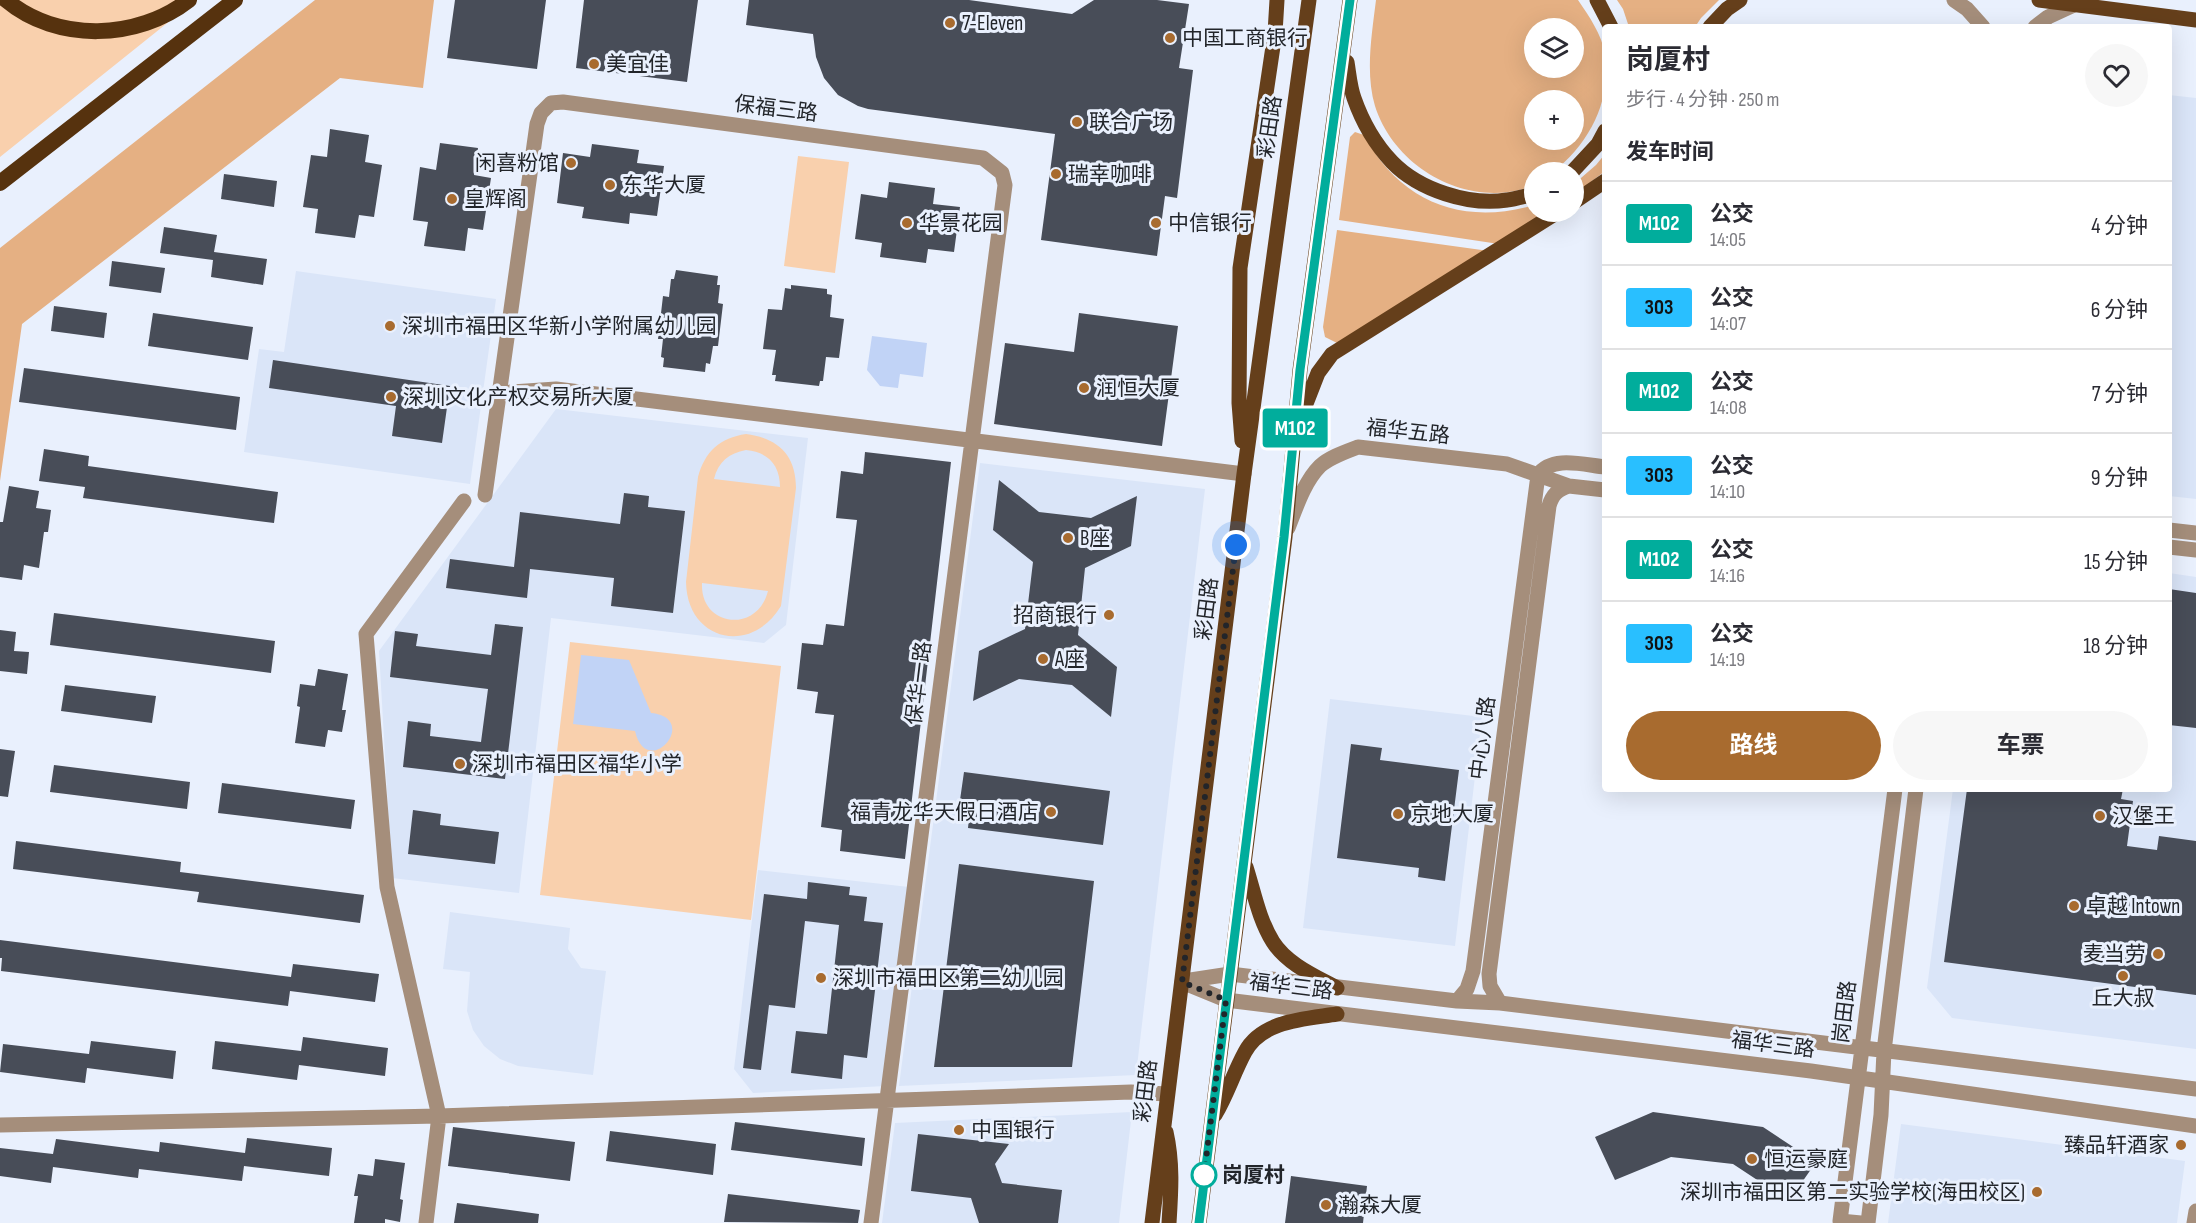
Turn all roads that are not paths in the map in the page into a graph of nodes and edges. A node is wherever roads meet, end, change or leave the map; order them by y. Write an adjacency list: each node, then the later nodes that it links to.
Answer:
1 (6, 0): 2 (highway)
2 (189, 0)
3 (235, 0): 21 (highway)
4 (1277, 0): 30 (main road)
5 (1597, 0): 13 (main road)
6 (1740, 0): 14 (main road)
7 (2039, 0): 10 (main road)
8 (1956, 1): 15 (street)
9 (1308, 4): 30 (main road, 彩田路)
10 (2074, 4): 12 (main road); 16 (street)
11 (1349, 7): 17 (main road)
12 (2196, 20)
13 (1609, 24)
14 (1713, 24)
15 (1980, 24)
16 (2039, 24)
17 (1344, 47): 24 (main road); 27 (main road)
18 (1602, 137): 20 (main road)
19 (983, 158): 26 (street, 保福三路); 28 (street, 保华一路)
20 (1581, 162)
21 (0, 183)
22 (1602, 183): 23 (main road)
23 (1584, 195)
24 (1524, 196)
25 (1541, 222): 27 (main road)
26 (499, 393): 28 (street); 34 (street)
27 (1295, 434): 38 (main road)
28 (972, 441): 30 (street); 57 (street, 保华一路)
29 (1602, 467): 31 (street)
30 (1244, 474): 45 (main road, 彩田路)
31 (1539, 475): 32 (street, 福华五路); 38 (street, 福华五路); 48 (street, 中心八路)
32 (1569, 486): 33 (street, 福华五路); 49 (street, 中心八路)
33 (1602, 490)
34 (485, 495)
35 (464, 501): 58 (street)
36 (2172, 530): 37 (street)
37 (2196, 533)
38 (1284, 537): 43 (main road)
39 (2172, 547): 40 (street)
40 (2196, 550)
41 (1895, 792): 51 (street, 岗田路)
42 (1916, 792): 52 (street, 岗田路)
43 (1244, 862): 44 (main road); 46 (main road)
44 (1230, 974): 45 (street, 福华三路); 46 (street, 福华三路); 47 (main road)
45 (1182, 982): 47 (street, 福华三路); 56 (main road, 彩田路)
46 (1337, 988): 48 (street, 福华三路)
47 (1226, 1000): 50 (street, 福华三路); 60 (main road)
48 (1457, 1001): 49 (street, 福华三路)
49 (1500, 1003): 51 (street, 福华三路)
50 (1337, 1014): 53 (street, 福华三路); 60 (main road)
51 (1862, 1047): 52 (street, 福华三路); 53 (street, 岗田路)
52 (1884, 1051): 54 (street, 岗田路); 55 (street, 福华三路)
53 (1858, 1078): 54 (street, 福华三路); 69 (street, 岗田路)
54 (1884, 1082): 62 (street, 福华三路); 70 (street, 岗田路)
55 (2196, 1089)
56 (1167, 1094): 57 (street); 59 (main road, 彩田路)
57 (887, 1102): 58 (street); 65 (street, 保华一路)
58 (439, 1116): 61 (street); 64 (street)
59 (1163, 1121): 66 (main road, 彩田路); 67 (main road)
60 (1211, 1123): 68 (main road)
61 (0, 1125)
62 (2196, 1126)
63 (2196, 1211): 71 (street)
64 (426, 1223)
65 (872, 1223)
66 (1152, 1223)
67 (1169, 1223)
68 (1199, 1223)
69 (1861, 1223)
70 (1868, 1223)
71 (2194, 1223)

